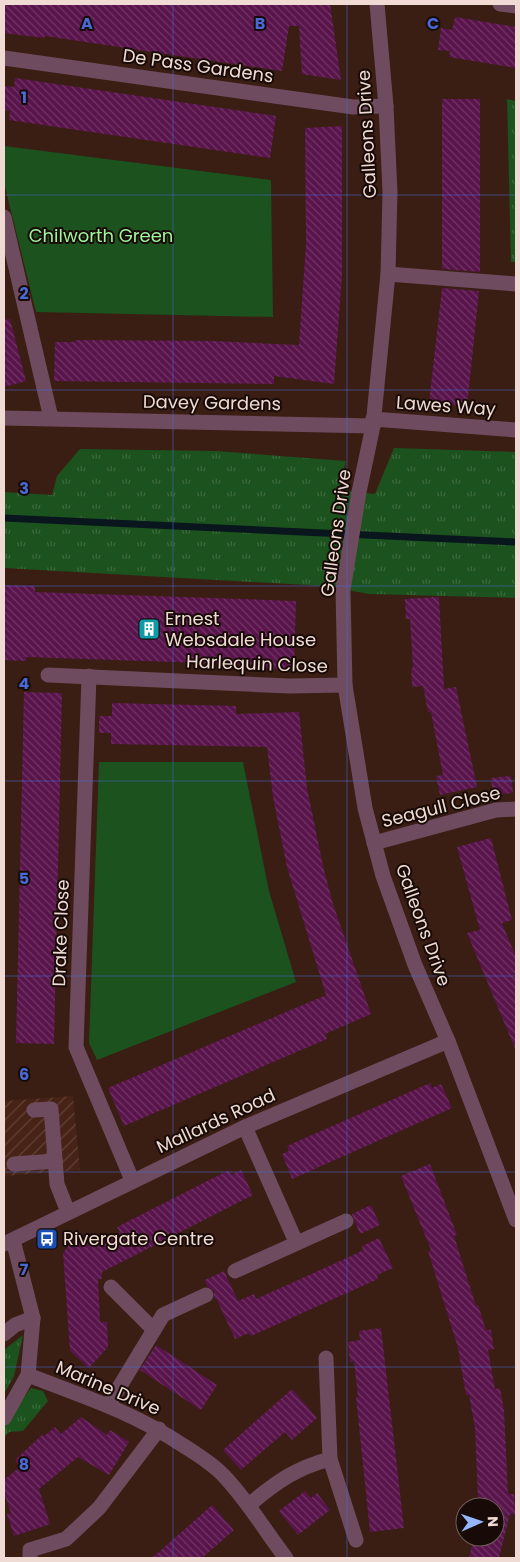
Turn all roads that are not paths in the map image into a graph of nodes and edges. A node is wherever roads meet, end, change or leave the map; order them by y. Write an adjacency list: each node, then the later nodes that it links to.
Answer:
1 (377, 4): 5 (street, Galleons Drive)
2 (500, 4): 3 (street)
3 (516, 6)
4 (4, 58): 5 (street, De Pass Gardens)
5 (386, 106): 7 (street, Galleons Drive)
6 (4, 217): 10 (street)
7 (388, 274): 8 (street); 11 (street, Galleons Drive)
8 (516, 284)
9 (4, 418): 10 (street, Davey Gardens)
10 (51, 418): 11 (street, Davey Gardens)
11 (373, 422): 12 (street, Lawes Way); 15 (street, Galleons Drive)
12 (516, 430)
13 (48, 675): 14 (street, Harlequin Close)
14 (89, 676): 15 (street, Harlequin Close); 23 (street, Drake Close)
15 (345, 685): 17 (street, Galleons Drive)
16 (516, 809): 17 (street, Seagull Close)
17 (374, 843): 18 (street, Galleons Drive)
18 (448, 1041): 20 (street, Mallards Road); 25 (street, Galleons Drive)
19 (34, 1110): 21 (street)
20 (245, 1127): 23 (street, Mallards Road); 28 (street)
21 (55, 1161): 22 (street); 24 (street)
22 (14, 1164)
23 (132, 1180): 24 (street, Mallards Road)
24 (68, 1212): 27 (street, Mallards Road)
25 (516, 1220)
26 (346, 1221): 28 (street)
27 (9, 1242): 32 (street, Marine Drive)
28 (296, 1242): 29 (street)
29 (235, 1271)
30 (111, 1287): 33 (street)
31 (206, 1295): 33 (street)
32 (33, 1318): 34 (street); 36 (street, Marine Drive)
33 (154, 1330): 37 (street)
34 (4, 1334)
35 (326, 1358): 40 (street)
36 (28, 1375): 37 (street, Marine Drive); 38 (street)
37 (109, 1404): 39 (street, Marine Drive)
38 (4, 1418)
39 (159, 1429): 41 (street, Marine Drive); 44 (street)
40 (330, 1459): 41 (street); 42 (street)
41 (250, 1505): 43 (street, Marine Drive)
42 (356, 1540)
43 (278, 1555)
44 (30, 1558)

